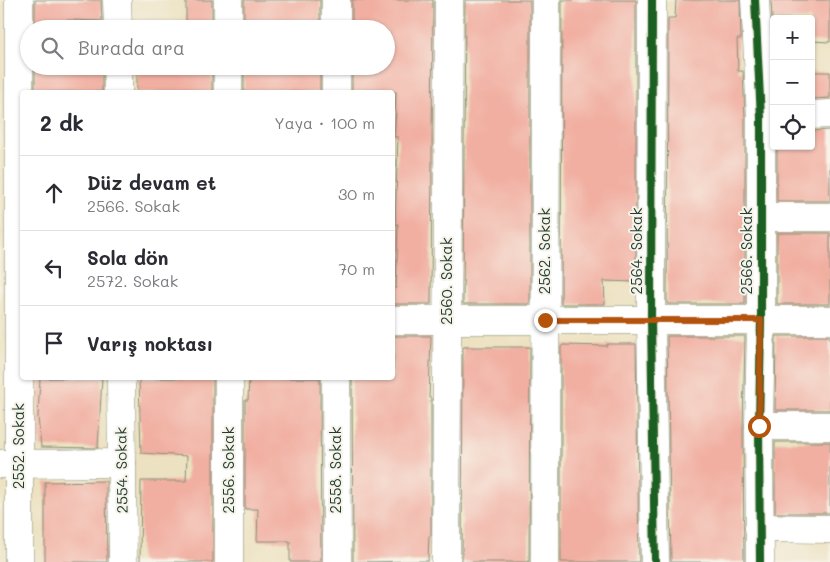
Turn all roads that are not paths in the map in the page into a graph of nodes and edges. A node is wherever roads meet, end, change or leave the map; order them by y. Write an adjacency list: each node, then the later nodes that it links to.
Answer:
1 (19, 0): 23 (street, 2552. Sokak)
2 (118, 0): 9 (street)
3 (228, 0): 10 (street)
4 (336, 0): 11 (street)
5 (449, 0): 25 (street, 2560. Sokak)
6 (546, 0): 26 (street, 2562. Sokak)
7 (652, 0): 29 (street, 2564. Sokak)
8 (755, 0): 20 (street, 2566. Sokak)
9 (118, 20)
10 (228, 20)
11 (336, 20)
12 (118, 75): 15 (street)
13 (228, 75): 16 (street)
14 (336, 75): 17 (street)
15 (118, 90)
16 (228, 90)
17 (336, 90)
18 (830, 114): 19 (street)
19 (815, 115)
20 (768, 118): 21 (street, 2566. Sokak)
21 (760, 217): 22 (street); 27 (street, 2566. Sokak)
22 (830, 217)
23 (14, 319): 36 (street, 2552. Sokak)
24 (395, 320): 25 (street)
25 (447, 320): 26 (street); 43 (street, 2560. Sokak)
26 (545, 320): 29 (street); 44 (street, 2562. Sokak)
27 (761, 320): 28 (street); 29 (street); 33 (street, 2566. Sokak)
28 (830, 320)
29 (651, 321): 45 (street, 2564. Sokak)
30 (122, 380): 35 (street, 2554. Sokak)
31 (229, 380): 41 (street, 2556. Sokak)
32 (336, 380): 42 (street, 2558. Sokak)
33 (759, 426): 34 (street); 37 (street, 2566. Sokak)
34 (830, 426)
35 (122, 463): 36 (street); 40 (street, 2554. Sokak)
36 (10, 464): 39 (street, 2552. Sokak)
37 (759, 528): 38 (street); 46 (street, 2566. Sokak)
38 (830, 529)
39 (20, 562)
40 (123, 562)
41 (230, 562)
42 (336, 562)
43 (446, 562)
44 (545, 562)
45 (655, 562)
46 (760, 562)

